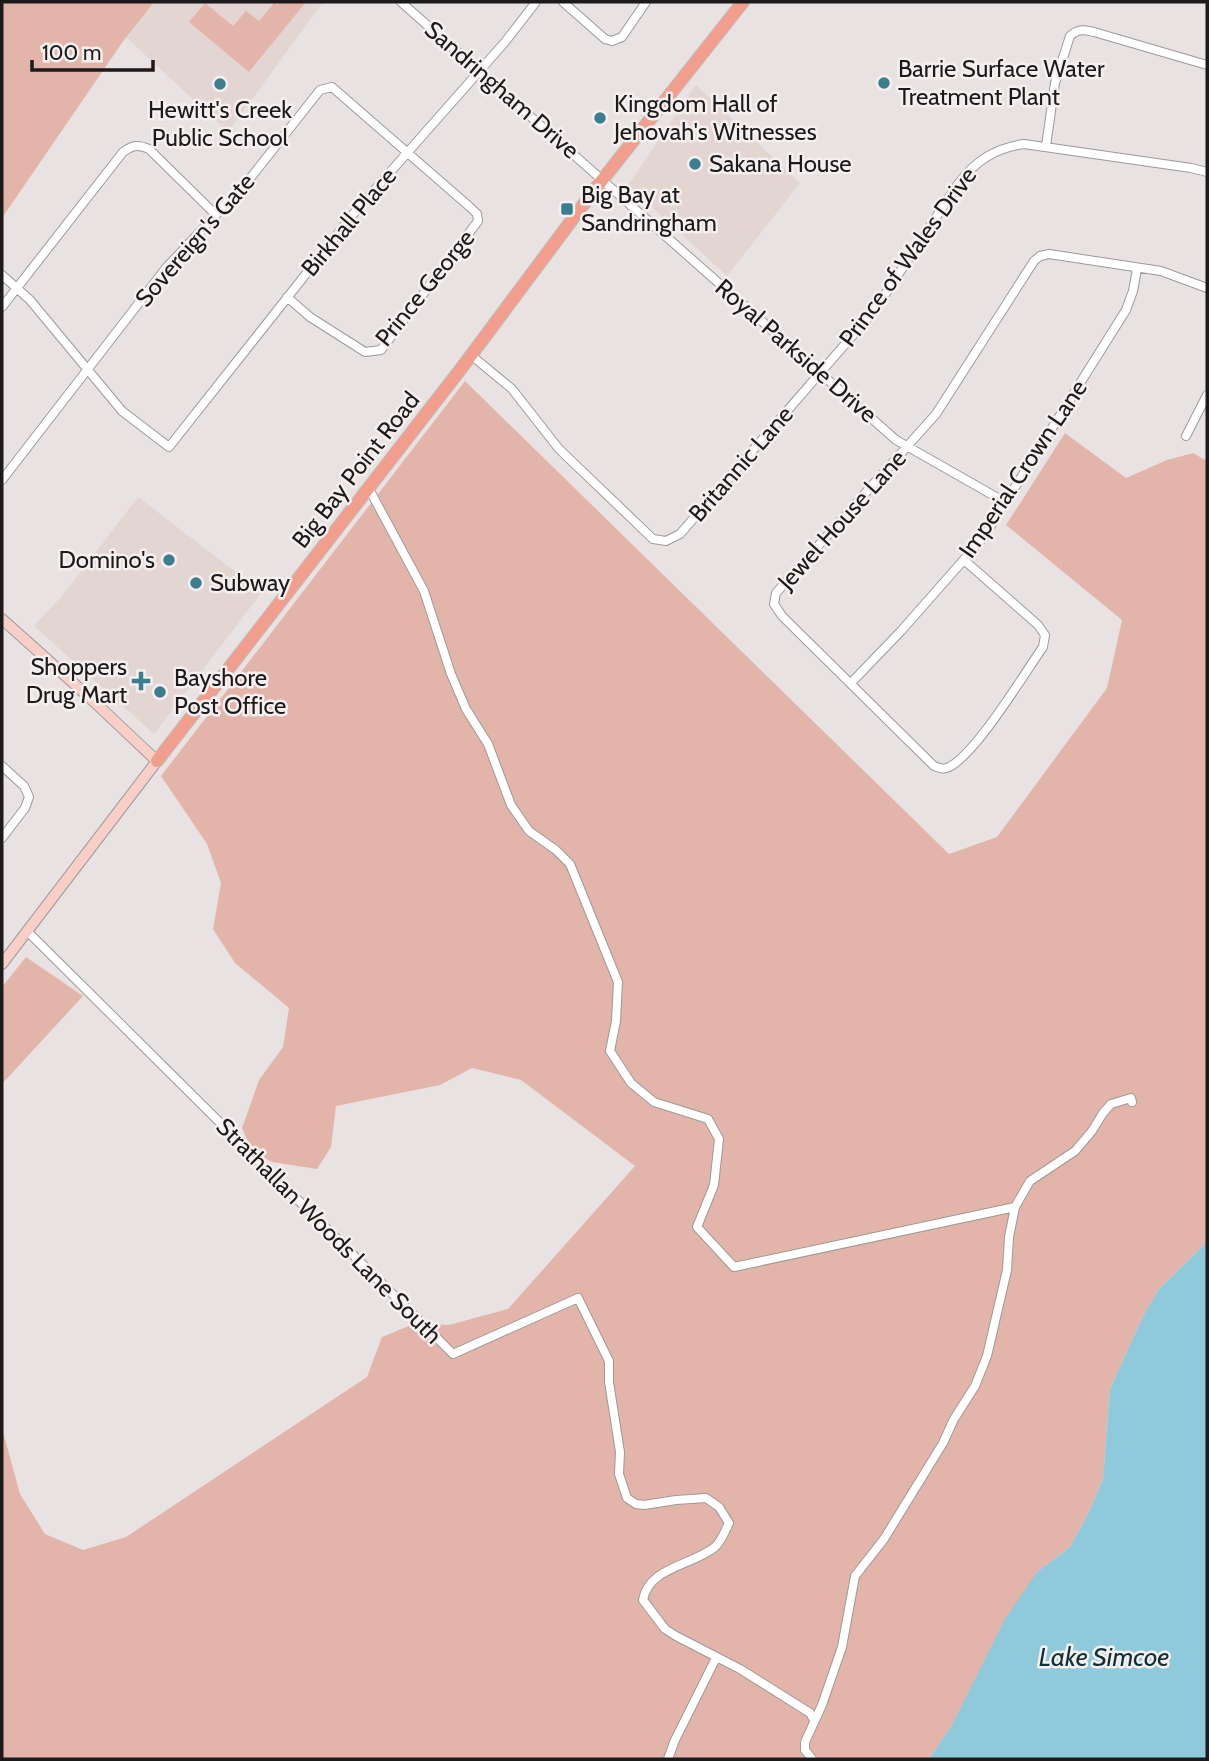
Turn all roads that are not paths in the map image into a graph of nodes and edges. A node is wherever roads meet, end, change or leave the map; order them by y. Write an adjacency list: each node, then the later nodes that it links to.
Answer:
1 (401, 2): 7 (street, Sandringham Drive)
2 (536, 2): 7 (street, Birkhall Place)
3 (563, 2): 4 (street)
4 (646, 2)
5 (743, 2): 11 (main road, Big Bay Point Road)
6 (1207, 65): 8 (street)
7 (479, 72): 9 (street, Birkhall Place); 11 (street, Sandringham Drive)
8 (1046, 146): 10 (street, Prince of Wales Drive); 21 (street, Prince of Wales Drive)
9 (408, 152): 12 (street, Sovereign's Gate); 17 (street, Birkhall Place); 17 (street, Prince George)
10 (1207, 172)
11 (602, 180): 19 (main road, Big Bay Point Road); 21 (street, Royal Parkside Drive)
12 (216, 215): 15 (street); 20 (street, Sovereign's Gate)
13 (1137, 269): 16 (street, Jewel House Lane); 24 (street, Jewel House Lane); 27 (street, Imperial Crown Lane)
14 (2, 275): 15 (street)
15 (17, 288): 18 (street); 20 (street)
16 (1207, 288)
17 (286, 297): 20 (street, Birkhall Place)
18 (2, 307)
19 (471, 355): 21 (street, Britannic Lane); 26 (main road, Big Bay Point Road)
20 (88, 370): 25 (street, Sovereign's Gate)
21 (820, 372): 24 (street, Royal Parkside Drive)
22 (1207, 395): 23 (street)
23 (1186, 436)
24 (908, 448): 27 (street, Royal Parkside Drive); 30 (street, Jewel House Lane)
25 (2, 480)
26 (369, 487): 31 (main road, Big Bay Point Road); 37 (street)
27 (1005, 502): 28 (street, Imperial Crown Lane)
28 (964, 560): 30 (street, Imperial Crown Lane); 30 (street, Jewel House Lane)
29 (2, 619): 31 (main road)
30 (851, 683)
31 (156, 761): 34 (main road, Big Bay Point Road)
32 (2, 766): 33 (street)
33 (2, 838)
34 (27, 931): 35 (main road, Big Bay Point Road); 38 (street, Strathallan Woods Lane South)
35 (2, 964)
36 (1132, 1102): 37 (street)
37 (1015, 1207): 39 (street)
38 (716, 1658): 39 (street, Strathallan Woods Lane South); 40 (street)
39 (814, 1720): 41 (street)
40 (668, 1759)
41 (812, 1759)

